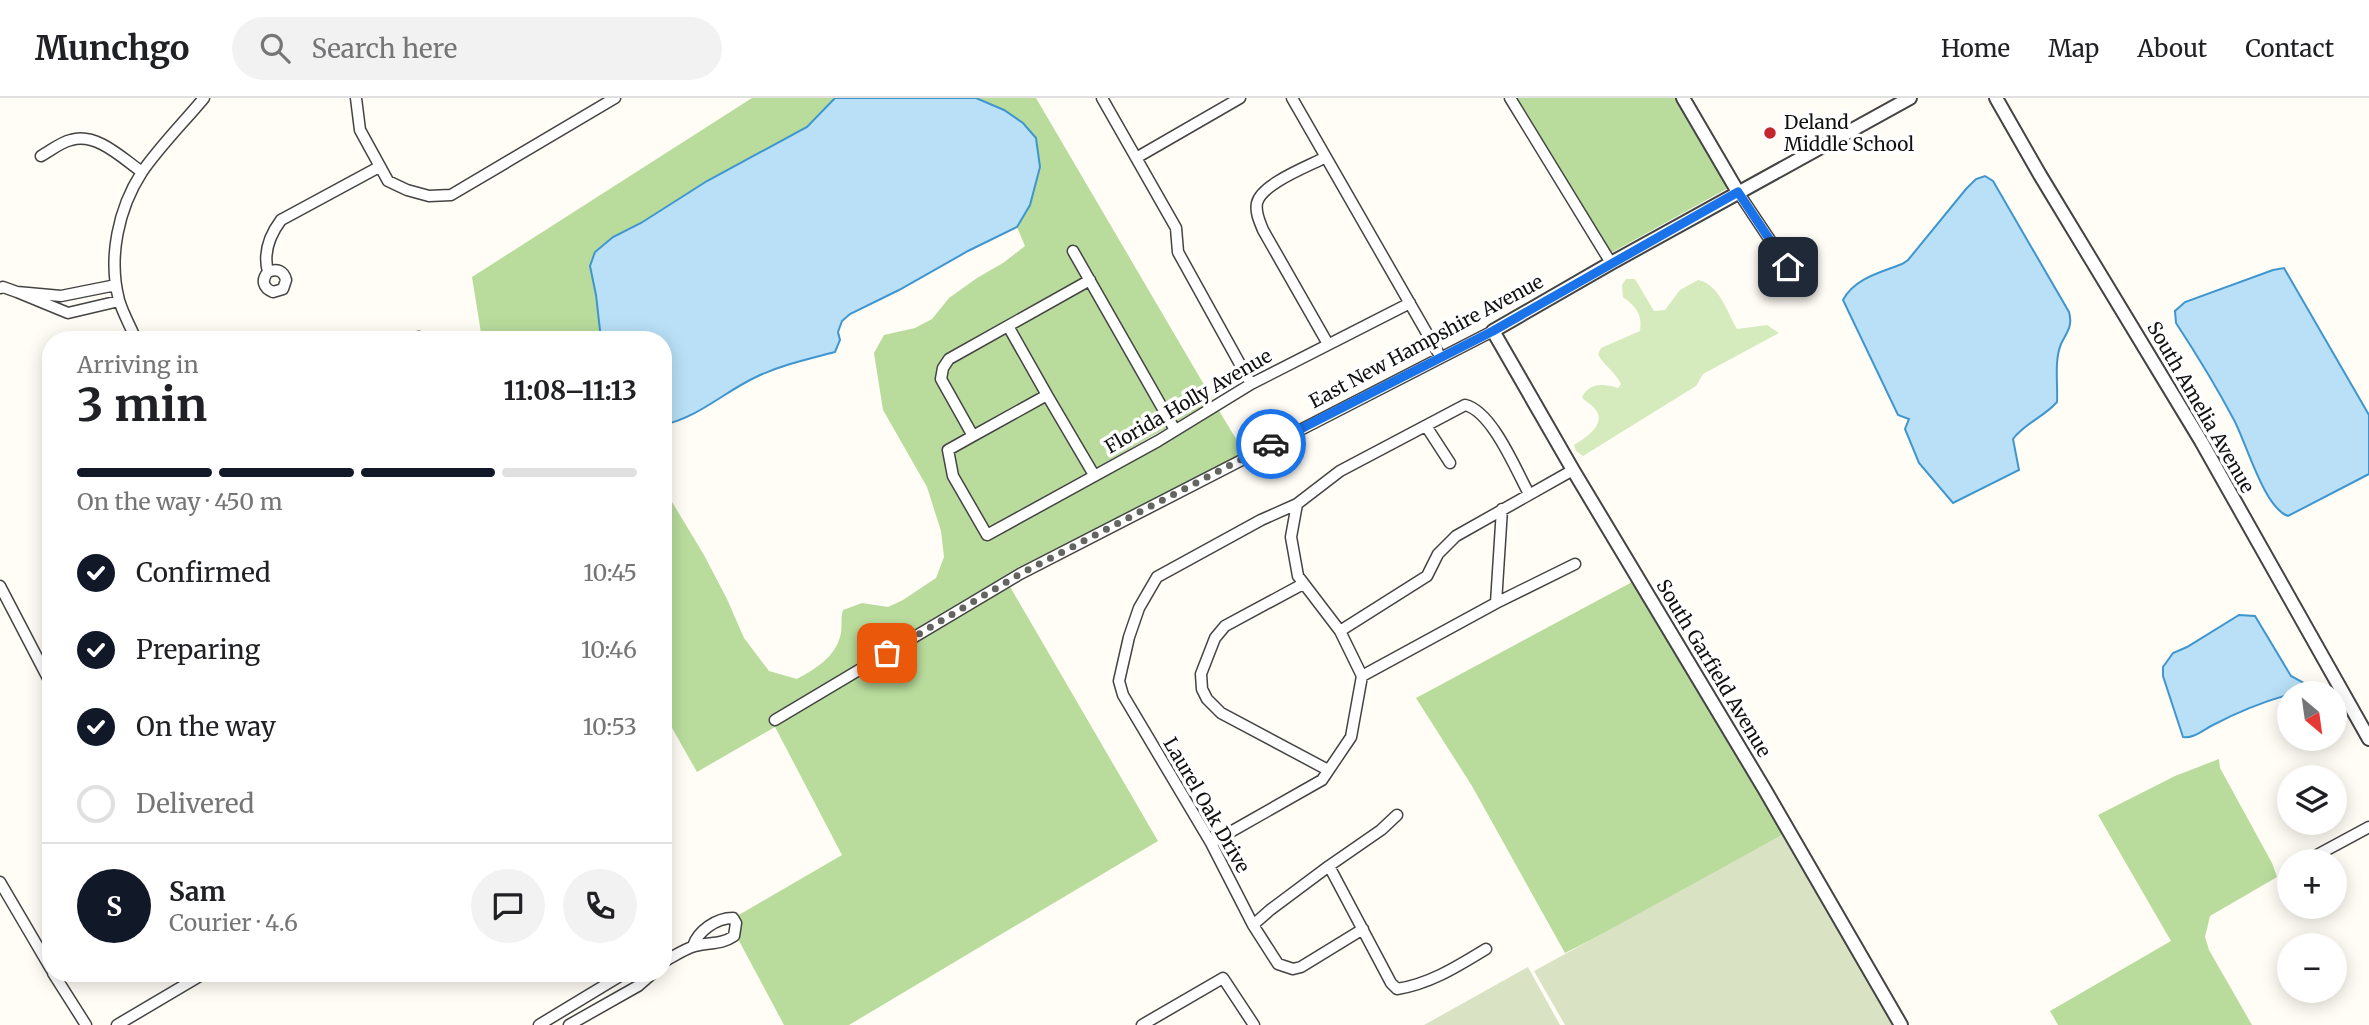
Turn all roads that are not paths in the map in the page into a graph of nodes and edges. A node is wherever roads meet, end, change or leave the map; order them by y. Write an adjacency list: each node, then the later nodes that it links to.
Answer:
1 (204, 98): 15 (street)
2 (356, 98): 14 (street)
3 (615, 98): 14 (street)
4 (1102, 98): 13 (street)
5 (1240, 98): 13 (street)
6 (1292, 98): 12 (street)
7 (1510, 98): 18 (street)
8 (1683, 98): 16 (street)
9 (1910, 98): 16 (street, East New Hampshire Avenue)
10 (1996, 98): 51 (street, South Amelia Avenue)
11 (41, 156): 15 (street)
12 (1326, 157): 26 (street); 30 (street)
13 (1136, 158): 32 (street)
14 (379, 167): 20 (street)
15 (142, 172): 22 (street)
16 (1738, 192): 18 (street, East New Hampshire Avenue); 19 (street)
17 (1073, 251): 21 (street)
18 (1611, 263): 29 (street, East New Hampshire Avenue)
19 (1788, 267)
20 (268, 272)
21 (1090, 279): 27 (street); 35 (street)
22 (116, 285): 24 (street); 25 (street)
23 (0, 288): 24 (street)
24 (17, 292): 25 (street)
25 (119, 301): 28 (street)
26 (1410, 303): 30 (street, Florida Holly Avenue); 31 (street)
27 (1008, 326): 33 (street); 36 (street)
28 (132, 331)
29 (1493, 331): 31 (street, East New Hampshire Avenue); 38 (street, South Garfield Avenue)
30 (1328, 344): 32 (street, Florida Holly Avenue)
31 (1440, 356): 50 (street, East New Hampshire Avenue)
32 (1251, 384): 35 (street, Florida Holly Avenue)
33 (1047, 395): 36 (street); 39 (street)
34 (1426, 426): 37 (street); 40 (street, Laurel Oak Drive); 41 (street, Laurel Oak Drive)
35 (1175, 430): 39 (street, Florida Holly Avenue)
36 (973, 436): 39 (street, Florida Holly Avenue)
37 (1450, 463)
38 (1573, 470): 40 (street); 77 (street, South Garfield Avenue)
39 (1094, 475)
40 (1529, 494): 42 (street)
41 (1297, 504): 44 (street); 55 (street, Laurel Oak Drive)
42 (1502, 509): 46 (street); 47 (street)
43 (1575, 564): 46 (street)
44 (1303, 584): 47 (street); 52 (street)
45 (0, 586): 48 (street)
46 (1496, 603): 49 (street)
47 (1340, 631): 49 (street)
48 (42, 667)
49 (1362, 676): 52 (street)
50 (775, 720)
51 (2369, 739)
52 (1328, 770): 55 (street)
53 (1398, 815): 57 (street)
54 (2369, 827): 56 (street)
55 (1211, 843): 59 (street, Laurel Oak Drive)
56 (2328, 849)
57 (1329, 866): 59 (street); 60 (street)
58 (0, 882): 63 (street)
59 (1253, 925): 60 (street, Laurel Oak Drive)
60 (1363, 929): 62 (street)
61 (693, 946): 64 (street)
62 (1486, 949)
63 (42, 954)
64 (672, 957)
65 (59, 982): 71 (street)
66 (190, 982): 72 (street)
67 (611, 982): 69 (street)
68 (643, 982): 70 (street)
69 (598, 990): 70 (street); 73 (street)
70 (606, 1005): 74 (street)
71 (86, 1025)
72 (117, 1025)
73 (539, 1025)
74 (569, 1025)
75 (1142, 1025): 76 (street)
76 (1254, 1025)
77 (1901, 1025)

